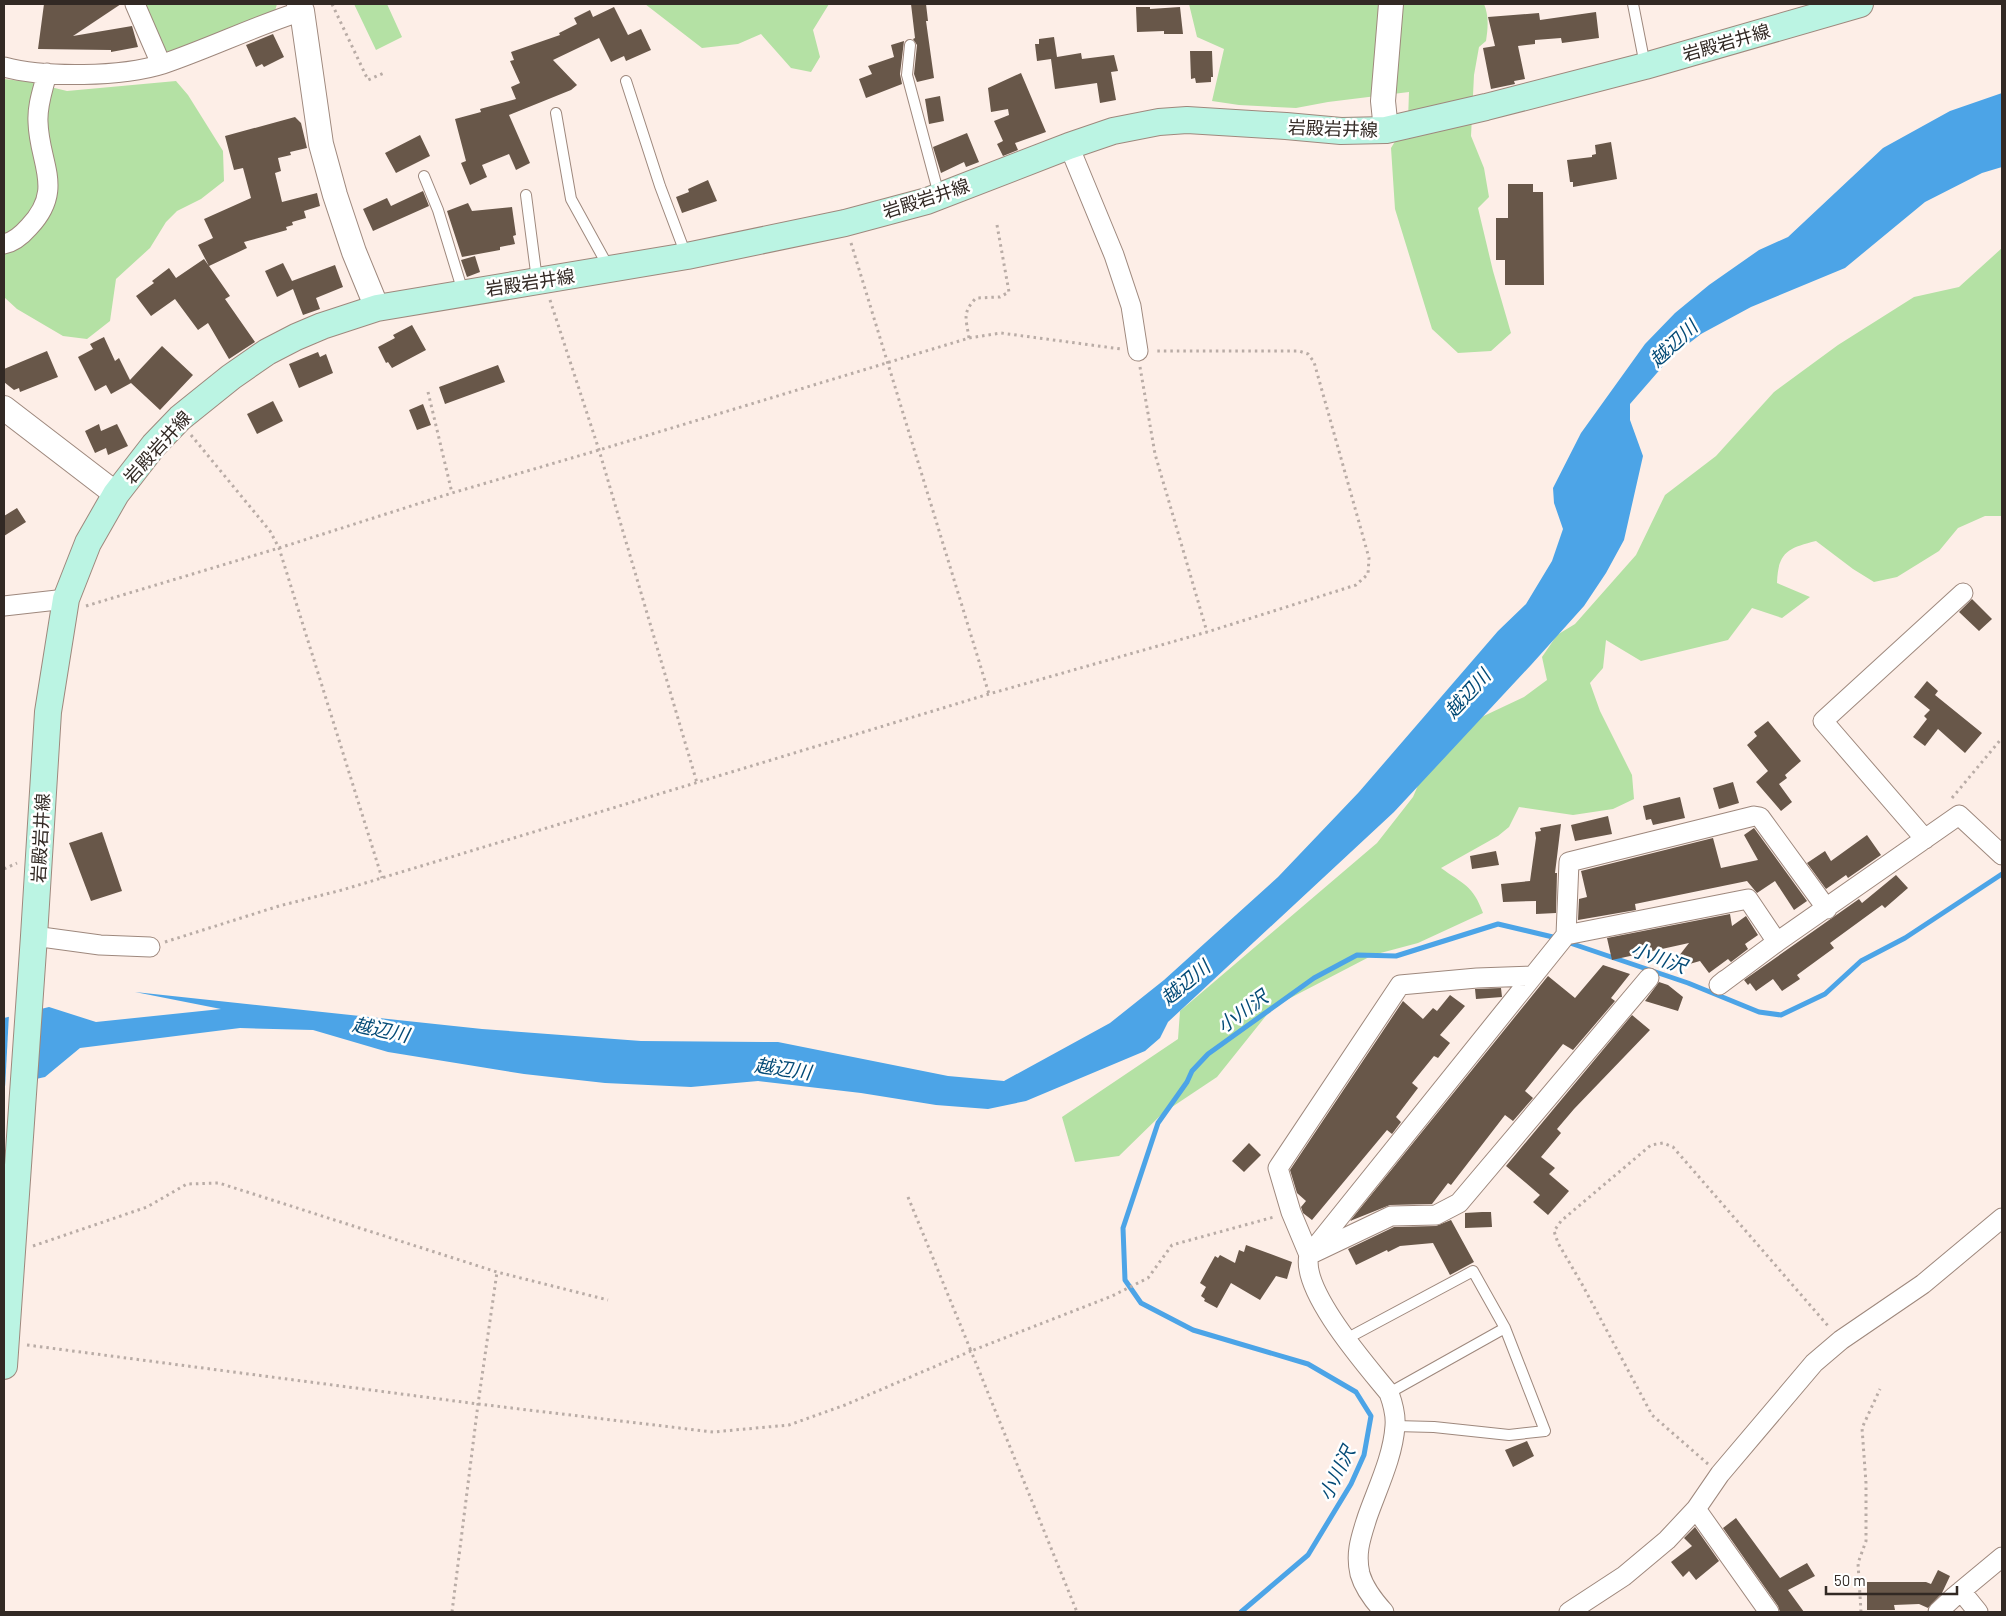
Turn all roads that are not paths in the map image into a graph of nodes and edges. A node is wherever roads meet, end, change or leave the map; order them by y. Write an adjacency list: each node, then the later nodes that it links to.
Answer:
1 (135, 4): 7 (street)
2 (1391, 4): 13 (street)
3 (1633, 4): 8 (lane)
4 (1860, 4): 8 (main road, 岩殿岩井線)
5 (301, 7): 7 (street); 23 (street)
6 (910, 45): 17 (lane)
7 (161, 64): 10 (street)
8 (1645, 66): 13 (main road, 岩殿岩井線)
9 (4, 67): 10 (street)
10 (47, 73): 18 (street)
11 (626, 81): 19 (lane)
12 (556, 113): 20 (lane)
13 (1386, 130): 14 (main road, 岩殿岩井線)
14 (1069, 146): 17 (main road, 岩殿岩井線); 24 (street)
15 (424, 176): 22 (lane)
16 (526, 195): 21 (lane)
17 (939, 196): 19 (main road, 岩殿岩井線)
18 (4, 244)
19 (687, 256): 20 (main road, 岩殿岩井線)
20 (609, 269): 21 (main road, 岩殿岩井線)
21 (540, 280): 22 (main road, 岩殿岩井線)
22 (464, 293): 23 (main road, 岩殿岩井線)
23 (377, 308): 26 (main road, 岩殿岩井線)
24 (1138, 351)
25 (4, 408): 26 (street)
26 (116, 494): 28 (main road, 岩殿岩井線)
27 (1964, 593): 30 (street)
28 (66, 604): 29 (street); 34 (main road, 岩殿岩井線)
29 (4, 606)
30 (1925, 839): 31 (street); 32 (street)
31 (2002, 855)
32 (1827, 909): 33 (street); 35 (street)
33 (1566, 935): 35 (street); 37 (street)
34 (34, 936): 36 (street); 44 (main road, 岩殿岩井線)
35 (1777, 942): 39 (street)
36 (150, 947)
37 (1533, 976): 41 (street); 41 (street)
38 (1649, 978): 41 (street)
39 (1725, 980)
40 (2002, 1218): 47 (street)
41 (1309, 1255): 43 (street)
42 (1505, 1328): 43 (lane); 45 (lane); 46 (lane)
43 (1346, 1339): 45 (street)
44 (4, 1354)
45 (1389, 1393): 46 (street)
46 (1395, 1426): 50 (street)
47 (1696, 1509): 51 (street); 52 (street)
48 (2002, 1557): 49 (street)
49 (1961, 1591): 53 (street); 54 (street)
50 (1384, 1612)
51 (1569, 1612)
52 (1769, 1612)
53 (1938, 1612)
54 (1978, 1612)

